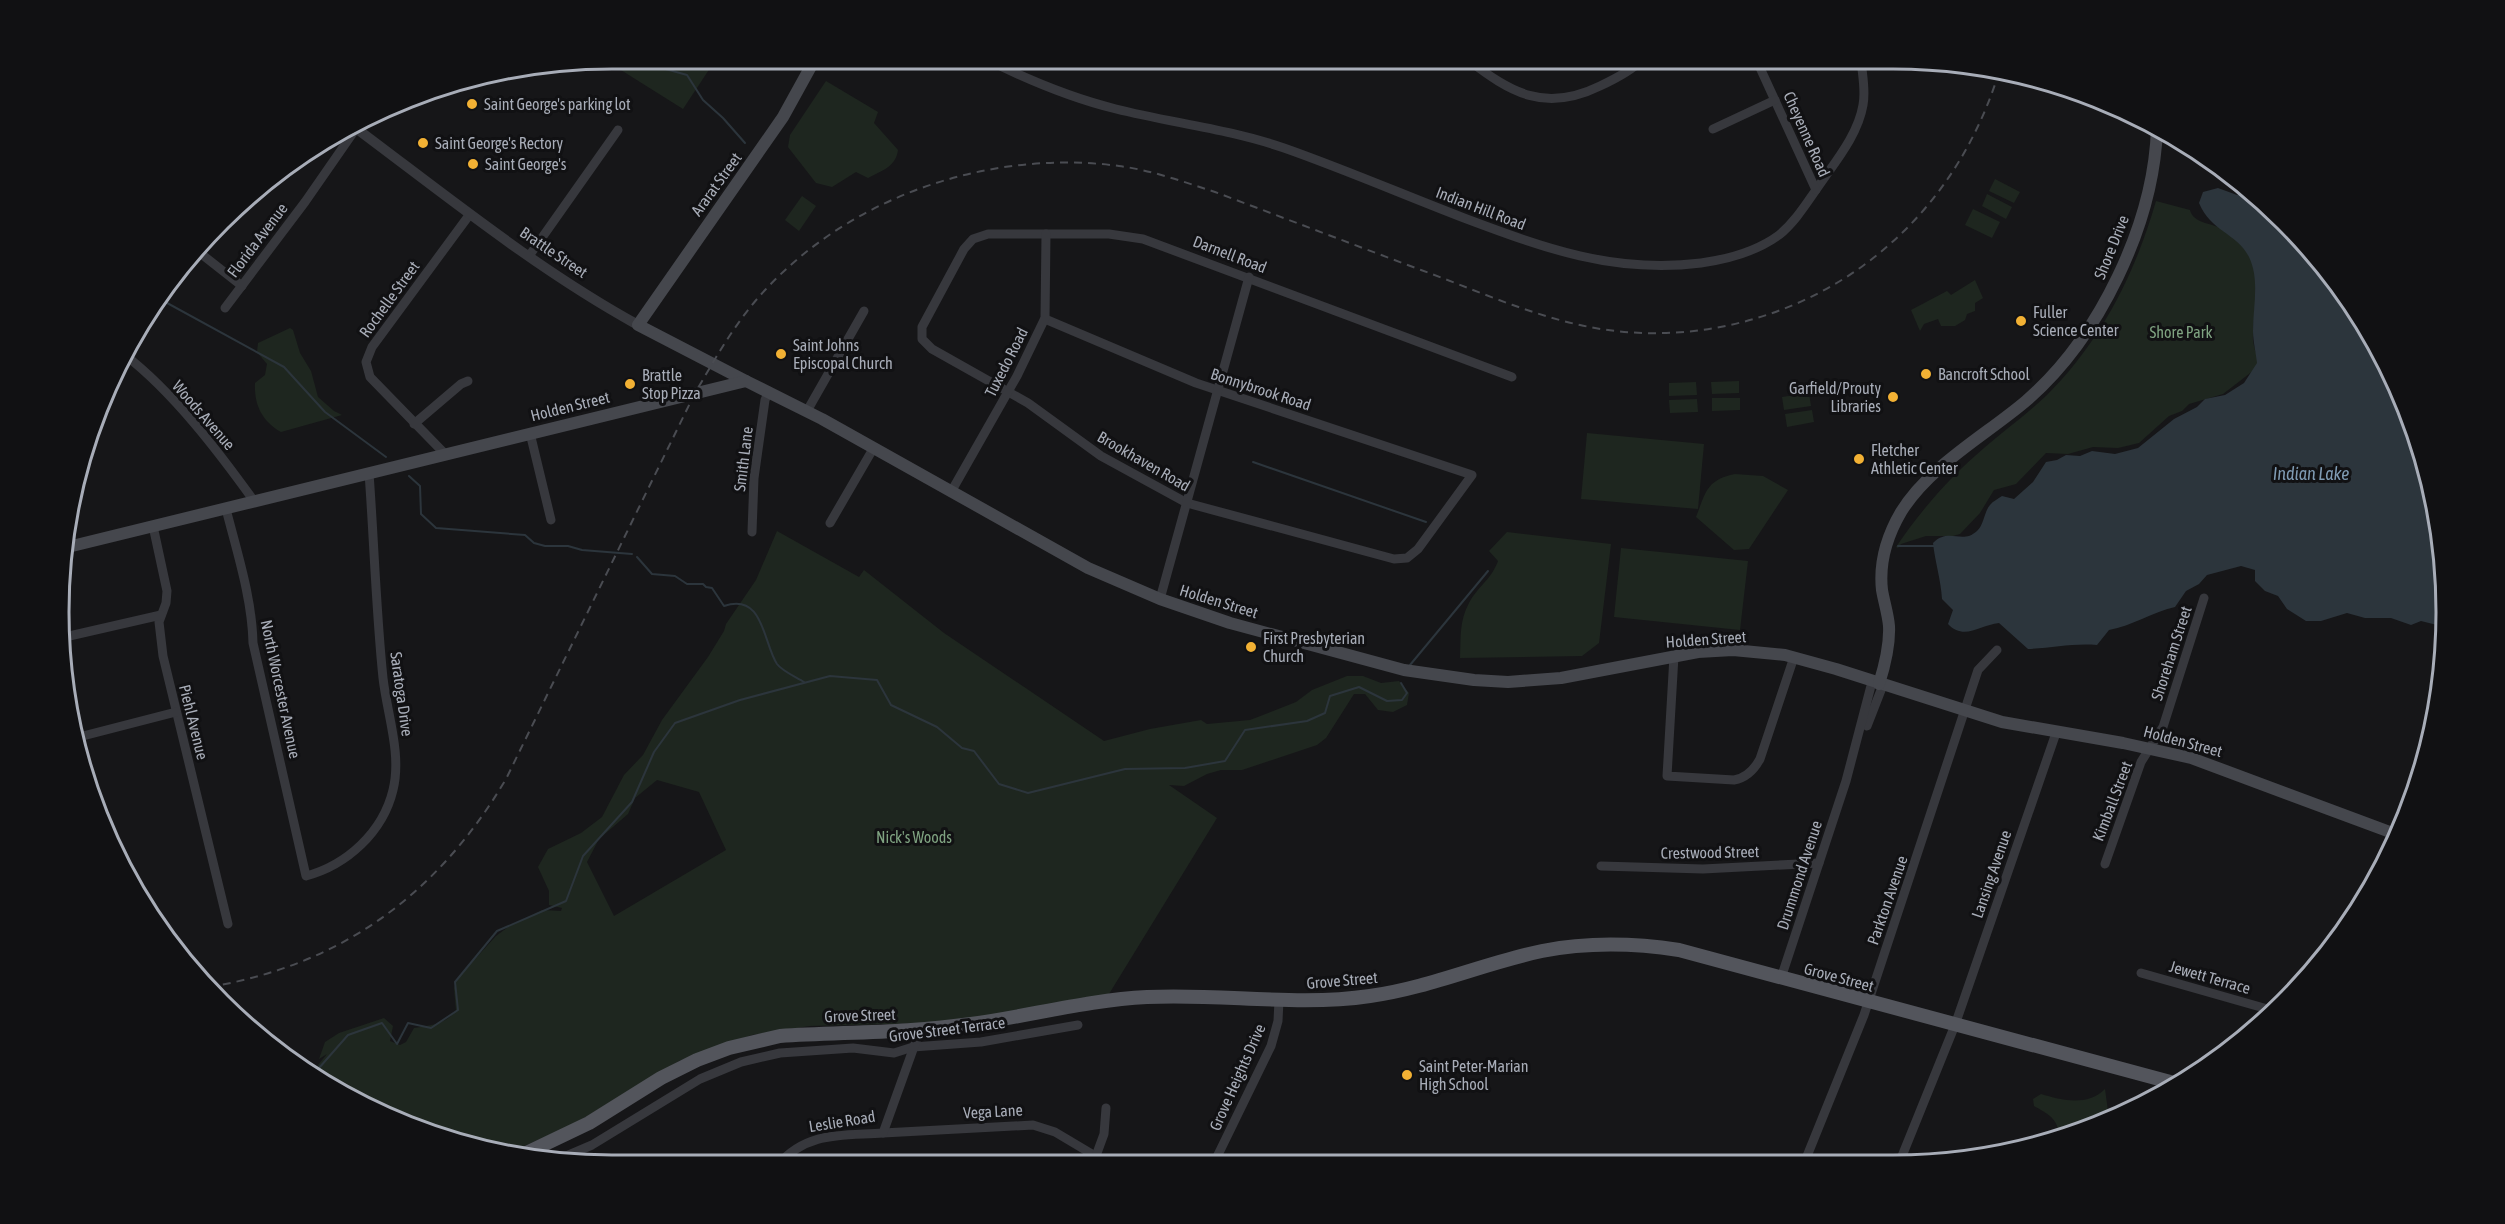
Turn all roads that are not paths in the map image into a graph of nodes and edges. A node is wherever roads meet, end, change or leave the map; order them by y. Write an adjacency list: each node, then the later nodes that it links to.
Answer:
1 (809, 69): 24 (main road, Ararat Street)
2 (1009, 69): 13 (street, Indian Hill Road)
3 (1482, 69): 4 (street)
4 (1630, 69)
5 (1761, 69): 7 (street, Cheyenne Road)
6 (1862, 69): 13 (street, Indian Hill Road)
7 (1775, 100): 8 (street); 13 (street, Cheyenne Road)
8 (1713, 129)
9 (618, 130): 17 (street)
10 (359, 132): 14 (street, Brattle Street)
11 (352, 136): 20 (street, Florida Avenue)
12 (2156, 138): 57 (main road, Shore Drive)
13 (1816, 190)
14 (470, 214): 17 (street, Brattle Street); 35 (street, Rochelle Street)
15 (1046, 234): 18 (street, Darnell Road); 19 (street, Darnell Road); 23 (street, Tuxedo Road)
16 (203, 255): 20 (street)
17 (529, 256): 24 (street, Brattle Street)
18 (1249, 277): 27 (street, Darnell Road); 31 (street)
19 (946, 281): 33 (street, Brookhaven Road)
20 (242, 286): 21 (street, Florida Avenue)
21 (225, 308)
22 (864, 311): 34 (street)
23 (1045, 319): 31 (street, Bonnybrook Road); 33 (street, Tuxedo Road)
24 (638, 325): 26 (main road, Brattle Street)
25 (131, 361): 42 (street, Woods Avenue)
26 (716, 365): 29 (main road, Brattle Street); 32 (main road)
27 (1512, 377)
28 (468, 381): 35 (street)
29 (746, 381): 30 (main road, Holden Street); 32 (main road, Holden Street)
30 (769, 391): 34 (main road, Holden Street); 48 (street, Smith Lane)
31 (1218, 391): 40 (street, Bonnybrook Road); 43 (street)
32 (704, 392): 36 (main road, Holden Street)
33 (1008, 392): 41 (street, Tuxedo Road); 43 (street, Brookhaven Road)
34 (807, 411): 37 (main road, Holden Street)
35 (414, 424): 38 (street, Rochelle Street)
36 (530, 433): 38 (main road, Holden Street); 45 (street)
37 (873, 449): 41 (main road, Holden Street); 46 (street)
38 (445, 454): 39 (main road, Holden Street)
39 (369, 473): 42 (main road, Holden Street); 67 (street, Saratoga Drive)
40 (1472, 475): 43 (street, Brookhaven Road)
41 (951, 492): 51 (main road, Holden Street)
42 (254, 501): 44 (main road, Holden Street)
43 (1187, 503): 51 (street)
44 (226, 508): 47 (main road, Holden Street); 67 (street, North Worcester Avenue)
45 (550, 520)
46 (830, 523)
47 (153, 526): 49 (main road, Holden Street); 52 (street, Piehl Avenue)
48 (752, 531)
49 (73, 546)
50 (2204, 598): 62 (street, Shoreham Street)
51 (1160, 599): 55 (main road, Holden Street)
52 (161, 615): 53 (street); 58 (street, Piehl Avenue)
53 (70, 636)
54 (1997, 650): 59 (street, Parkton Avenue)
55 (1674, 656): 56 (main road, Holden Street); 56 (street)
56 (1794, 657): 57 (main road, Holden Street)
57 (1878, 684): 59 (main road, Holden Street); 64 (street, Drummond Avenue)
58 (176, 712): 61 (street); 68 (street, Piehl Avenue)
59 (1965, 712): 60 (main road, Holden Street); 72 (street, Parkton Avenue)
60 (2056, 733): 62 (main road, Holden Street); 75 (street, Lansing Avenue)
61 (84, 736)
62 (2151, 749): 63 (main road, Holden Street); 65 (street, Kimball Street)
63 (2389, 832)
64 (1819, 863): 66 (street, Crestwood Street); 70 (street, Drummond Avenue)
65 (2104, 864)
66 (1601, 867)
67 (306, 876)
68 (228, 924)
69 (2141, 974): 73 (street, Jewett Terrace)
70 (1781, 978): 71 (main road, Grove Street); 72 (main road, Grove Street)
71 (1279, 1000): 76 (main road, Grove Street); 86 (street, Grove Heights Drive)
72 (1869, 1002): 75 (main road, Grove Street); 87 (street, Parkton Avenue)
73 (2264, 1008)
74 (1078, 1025): 77 (street, Grove Street Terrace)
75 (1954, 1025): 78 (main road, Grove Street); 88 (street, Lansing Avenue)
76 (920, 1030): 77 (street, Leslie Road); 81 (main road, Grove Street)
77 (914, 1047): 80 (street, Leslie Road); 82 (street, Grove Street Terrace)
78 (2166, 1081)
79 (1106, 1108): 85 (street)
80 (883, 1133): 83 (street, Leslie Road); 84 (street, Vega Lane)
81 (534, 1149)
82 (572, 1154)
83 (788, 1155)
84 (1087, 1155)
85 (1097, 1155)
86 (1218, 1155)
87 (1807, 1155)
88 (1902, 1155)

